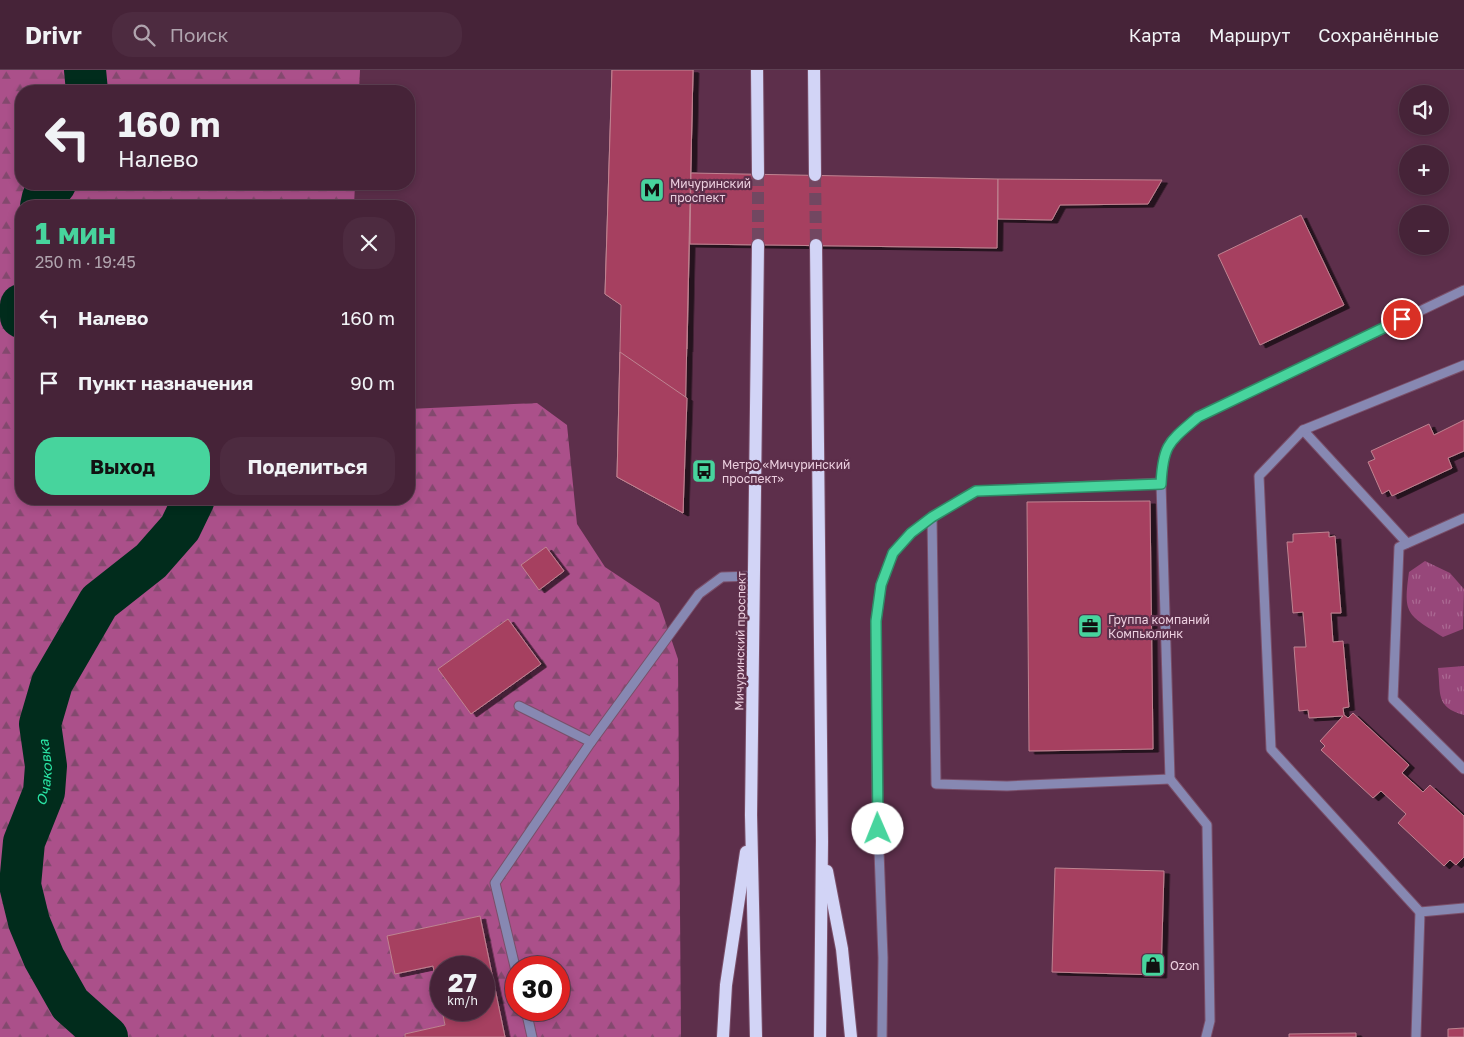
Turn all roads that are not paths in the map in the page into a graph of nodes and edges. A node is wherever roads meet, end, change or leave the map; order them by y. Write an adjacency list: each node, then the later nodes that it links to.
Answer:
1 (757, 70): 3 (main road)
2 (814, 70): 4 (main road)
3 (758, 174)
4 (816, 175)
5 (758, 244): 14 (main road, Мичуринский проспект)
6 (816, 245): 20 (main road)
7 (1464, 290): 10 (street)
8 (1464, 364): 9 (street)
9 (1303, 430): 13 (street); 22 (street)
10 (1161, 484): 11 (street); 18 (street)
11 (932, 517): 18 (street); 30 (street)
12 (1464, 518): 13 (street)
13 (1408, 544): 17 (street)
14 (754, 576): 16 (street); 19 (main road, Мичуринский проспект)
15 (519, 706): 16 (street)
16 (591, 742): 23 (street)
17 (1464, 769)
18 (1170, 779): 31 (street)
19 (751, 815): 26 (main road); 27 (main road, Мичуринский проспект)
20 (822, 841): 28 (main road); 29 (main road)
21 (1464, 908): 22 (street)
22 (1420, 912): 32 (street)
23 (512, 956)
24 (528, 1021): 25 (street)
25 (532, 1037)
26 (724, 1037)
27 (756, 1037)
28 (820, 1037)
29 (851, 1037)
30 (882, 1037)
31 (1206, 1037)
32 (1416, 1037)

